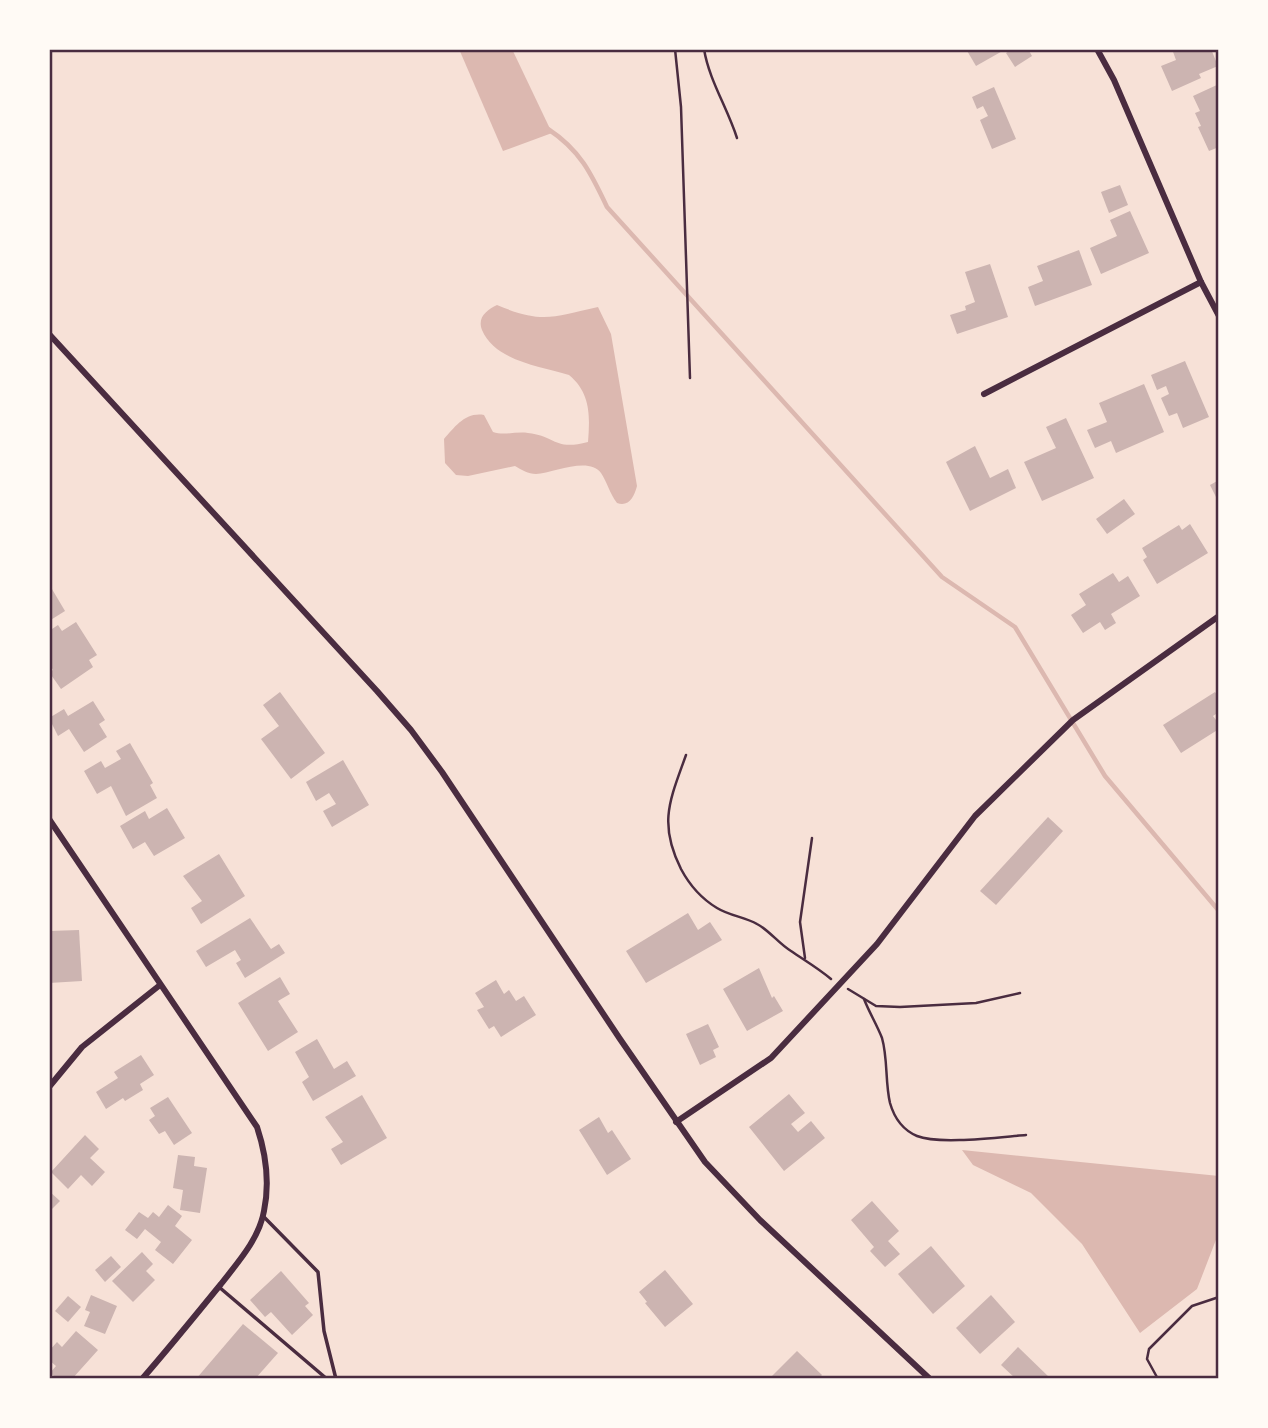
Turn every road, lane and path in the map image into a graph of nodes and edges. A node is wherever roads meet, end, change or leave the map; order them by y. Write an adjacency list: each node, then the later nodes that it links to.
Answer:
1 (675, 49): 8 (path)
2 (704, 49): 4 (path)
3 (1097, 49): 5 (street)
4 (737, 138)
5 (1201, 282): 6 (street); 9 (street)
6 (1219, 316)
7 (49, 334): 20 (street)
8 (690, 378)
9 (984, 394)
10 (1219, 616): 15 (street)
11 (686, 755): 14 (path)
12 (49, 819): 16 (street)
13 (812, 838): 14 (path)
14 (805, 958): 15 (path)
15 (839, 984): 18 (path); 20 (street)
16 (159, 985): 19 (street); 22 (street)
17 (1020, 993): 18 (path)
18 (863, 999): 21 (path)
19 (49, 1087)
20 (676, 1122): 28 (street)
21 (1026, 1135)
22 (263, 1216): 23 (street); 27 (lane)
23 (219, 1286): 25 (street); 26 (lane)
24 (1219, 1297): 29 (path)
25 (142, 1379)
26 (327, 1379)
27 (336, 1379)
28 (930, 1379)
29 (1158, 1379)

